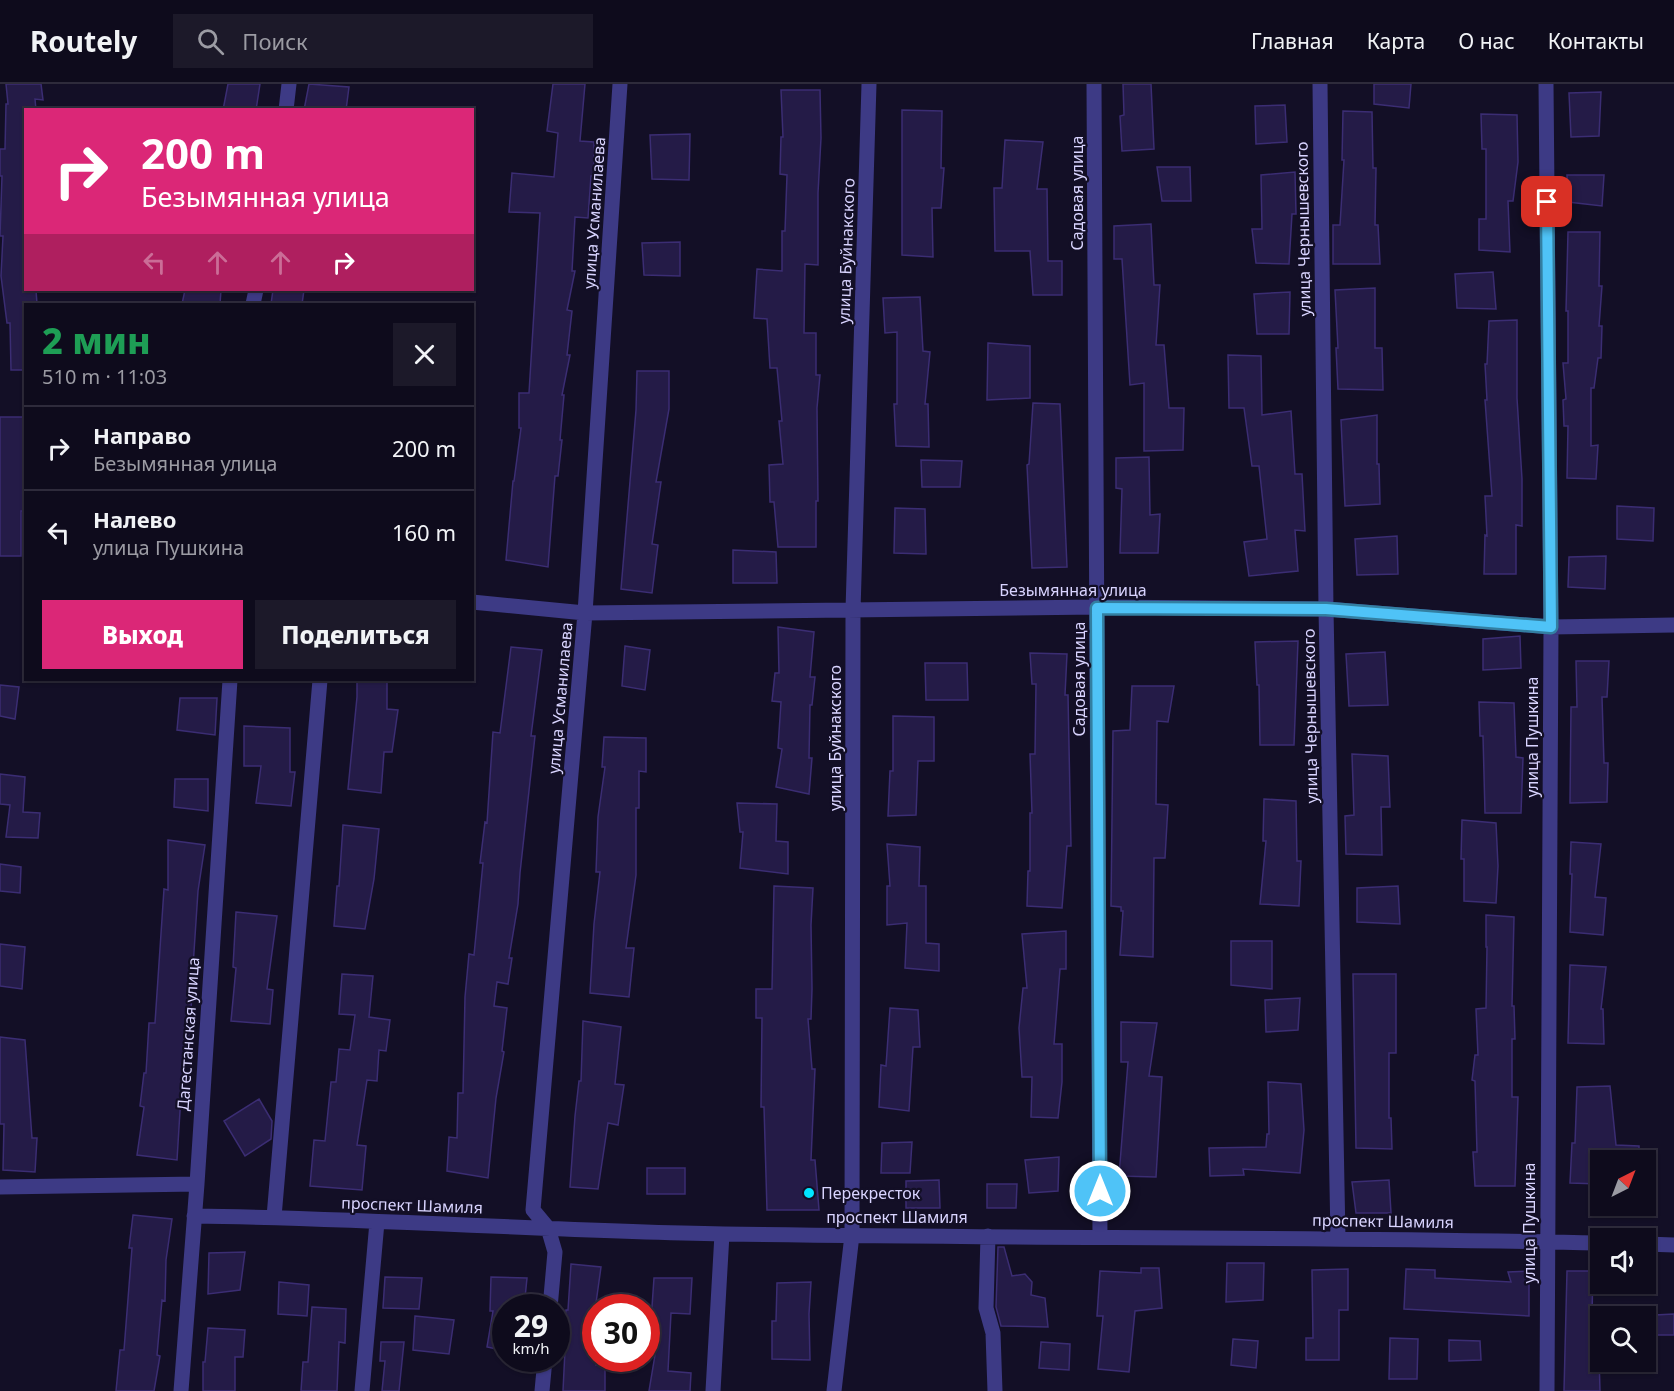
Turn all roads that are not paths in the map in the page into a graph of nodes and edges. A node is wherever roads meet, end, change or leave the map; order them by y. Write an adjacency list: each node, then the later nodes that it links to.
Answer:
1 (289, 84): 7 (street)
2 (620, 84): 12 (street, улица Усманилаева)
3 (869, 84): 11 (street, улица Буйнакского)
4 (1094, 84): 9 (street, Садовая улица)
5 (1320, 84): 10 (street, улица Чернышевского)
6 (1546, 84): 14 (street, улица Пушкина)
7 (286, 108)
8 (474, 602): 12 (street, Безымянная улица)
9 (1097, 608): 10 (street, Безымянная улица); 11 (street, Безымянная улица); 26 (street, Садовая улица)
10 (1326, 609): 14 (street, Безымянная улица); 27 (street, улица Чернышевского)
11 (853, 610): 12 (street, Безымянная улица); 24 (street, улица Буйнакского)
12 (585, 613): 22 (street, улица Усманилаева)
13 (1674, 625): 14 (street, Безымянная улица)
14 (1551, 627): 28 (street, улица Пушкина)
15 (230, 681): 17 (street, Дагестанская улица)
16 (320, 681): 20 (street)
17 (197, 1184): 18 (street); 19 (street, Дагестанская улица)
18 (0, 1187)
19 (194, 1216): 20 (street, проспект Шамиля); 34 (street, Дагестанская улица)
20 (274, 1216): 21 (street, проспект Шамиля)
21 (377, 1222): 22 (street, проспект Шамиля); 35 (street)
22 (548, 1228): 23 (street, проспект Шамиля); 32 (street, улица Усманилаева)
23 (722, 1234): 24 (street, проспект Шамиля); 37 (street)
24 (852, 1235): 25 (street, проспект Шамиля); 38 (street, улица Буйнакского)
25 (988, 1236): 26 (street, проспект Шамиля); 39 (street)
26 (1100, 1237): 27 (street, проспект Шамиля)
27 (1338, 1238): 28 (street, проспект Шамиля)
28 (1546, 1242): 29 (street, проспект Шамиля); 40 (street, улица Пушкина)
29 (1590, 1243)
30 (1656, 1244): 31 (street)
31 (1674, 1245)
32 (551, 1294)
33 (544, 1372): 36 (street)
34 (181, 1391)
35 (362, 1391)
36 (542, 1391)
37 (713, 1391)
38 (834, 1391)
39 (995, 1391)
40 (1547, 1391)

